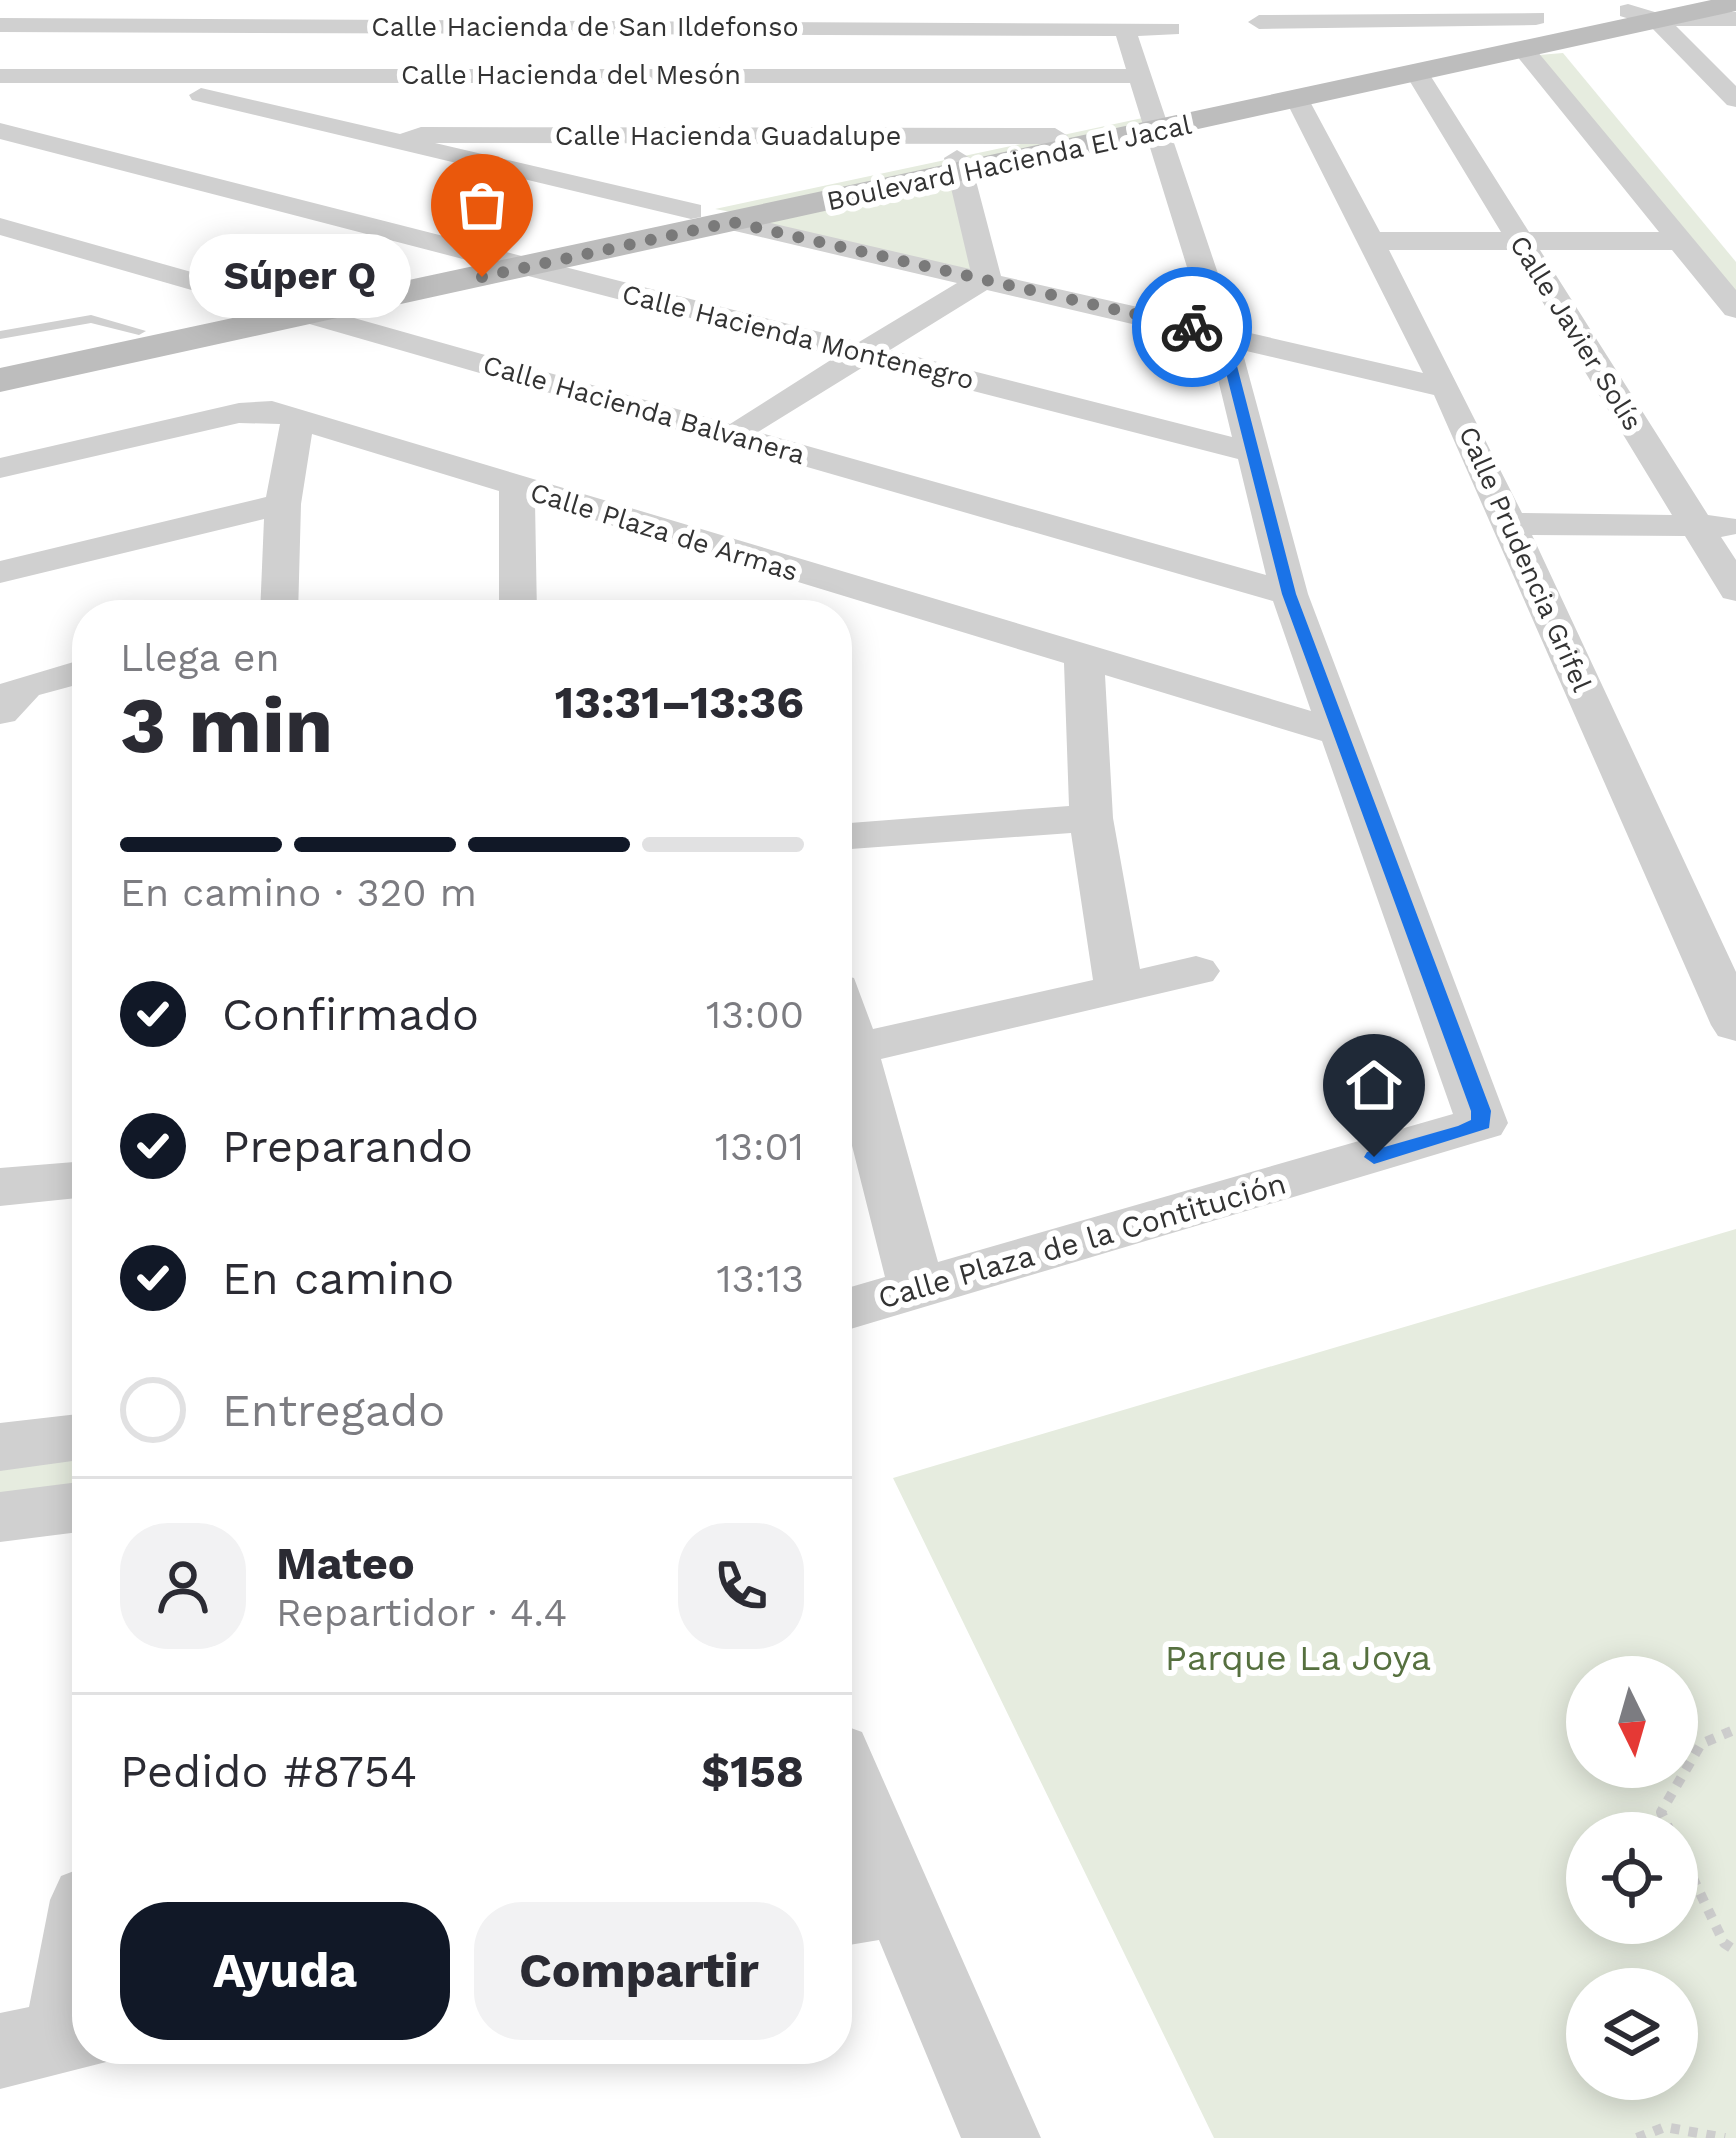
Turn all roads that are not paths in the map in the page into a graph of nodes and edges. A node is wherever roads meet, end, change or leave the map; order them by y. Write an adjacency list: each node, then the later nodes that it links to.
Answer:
1 (496, 0): 7 (street)
2 (1736, 3): 3 (main road, Boulevard Hacienda El Jacal)
3 (1654, 11): 4 (street); 10 (main road, Boulevard Hacienda El Jacal); 12 (street)
4 (1736, 19)
5 (1380, 21): 10 (street); 11 (street); 14 (street, Calle Javier Solís)
6 (0, 25): 7 (street, Calle Hacienda de San Ildefonso)
7 (469, 27): 9 (street, Calle Hacienda de San Ildefonso); 22 (street)
8 (1171, 28): 9 (street, Calle Hacienda de San Ildefonso)
9 (1125, 29): 17 (street)
10 (1537, 30): 14 (main road, Boulevard Hacienda El Jacal); 21 (street)
11 (1270, 48): 14 (main road, Boulevard Hacienda El Jacal); 23 (main road, Boulevard Hacienda El Jacal); 31 (street, Calle Prudencia Grifel)
12 (1698, 56): 13 (street); 19 (street)
13 (1736, 56)
14 (1414, 68): 32 (street, Calle Javier Solís)
15 (0, 76): 16 (street, Calle Hacienda del Mesón)
16 (113, 76): 22 (street); 22 (street, Calle Hacienda del Mesón)
17 (1142, 76): 22 (street, Calle Hacienda del Mesón); 23 (street)
18 (795, 87): 25 (street)
19 (1735, 98)
20 (1612, 103): 21 (street)
21 (1572, 104): 33 (street)
22 (431, 112): 25 (street, Calle Hacienda Guadalupe); 28 (street)
23 (1155, 123): 26 (main road, Boulevard Hacienda El Jacal); 27 (main road, Boulevard Hacienda El Jacal); 42 (street)
24 (0, 131): 34 (street, Calle Hacienda Montenegro)
25 (787, 136): 26 (street, Calle Hacienda Guadalupe)
26 (1055, 136): 27 (main road, Boulevard Hacienda El Jacal)
27 (959, 166): 28 (main road, Boulevard Hacienda El Jacal); 29 (main road, Boulevard Hacienda El Jacal); 36 (street)
28 (691, 211): 34 (main road, Boulevard Hacienda El Jacal)
29 (732, 222): 35 (main road, Boulevard Hacienda El Jacal); 36 (street)
30 (0, 226): 38 (street, Calle Hacienda Balvanera)
31 (1370, 241): 32 (street); 46 (street, Calle Prudencia Grifel)
32 (1519, 241): 33 (street); 54 (street, Calle Javier Solís)
33 (1682, 241): 37 (street)
34 (482, 256): 35 (street, Calle Hacienda Montenegro); 38 (main road, Boulevard Hacienda El Jacal)
35 (525, 267): 39 (main road, Boulevard Hacienda El Jacal); 43 (street, Calle Hacienda Montenegro)
36 (987, 278): 42 (street); 43 (street)
37 (1730, 294)
38 (268, 304): 39 (street, Calle Hacienda Balvanera); 40 (main road, Boulevard Hacienda El Jacal)
39 (307, 314): 45 (main road, Boulevard Hacienda El Jacal); 58 (street, Calle Hacienda Balvanera)
40 (139, 331): 41 (lane); 44 (main road, Boulevard Hacienda El Jacal)
41 (0, 335)
42 (1223, 335): 46 (street); 49 (street)
43 (866, 354): 48 (street); 49 (street, Calle Hacienda Montenegro)
44 (0, 361)
45 (0, 380)
46 (1447, 388): 53 (street, Calle Prudencia Grifel)
47 (280, 415): 50 (street); 51 (street, Calle Plaza de Armas); 52 (street)
48 (746, 424)
49 (1249, 452): 58 (street)
50 (0, 468)
51 (517, 487): 60 (street); 61 (street, Calle Plaza de Armas)
52 (283, 504): 56 (street); 59 (street)
53 (1508, 524): 54 (street); 69 (street, Calle Prudencia Grifel)
54 (1696, 526): 55 (street); 57 (street, Calle Javier Solís)
55 (1736, 526)
56 (0, 572)
57 (1736, 590)
58 (1289, 594): 64 (street)
59 (280, 600)
60 (518, 600)
61 (1084, 660): 64 (street, Calle Plaza de Armas); 65 (street)
62 (72, 674): 63 (street)
63 (0, 712)
64 (1342, 734): 74 (street, Calle Plaza de la Contitución)
65 (1091, 818): 66 (street); 68 (street)
66 (852, 835)
67 (1196, 971): 68 (street)
68 (1119, 988): 71 (street)
69 (1736, 1025)
70 (852, 1046): 71 (street)
71 (853, 1050): 74 (street)
72 (72, 1180): 73 (street)
73 (0, 1187)
74 (916, 1286): 75 (street, Calle Plaza de la Contitución)
75 (852, 1307)
76 (72, 1438): 77 (street)
77 (0, 1447)
78 (72, 1508): 79 (street)
79 (0, 1517)
80 (852, 1830): 81 (street)
81 (867, 1906): 84 (street)
82 (72, 1957): 83 (street)
83 (50, 2040)
84 (1001, 2138)

